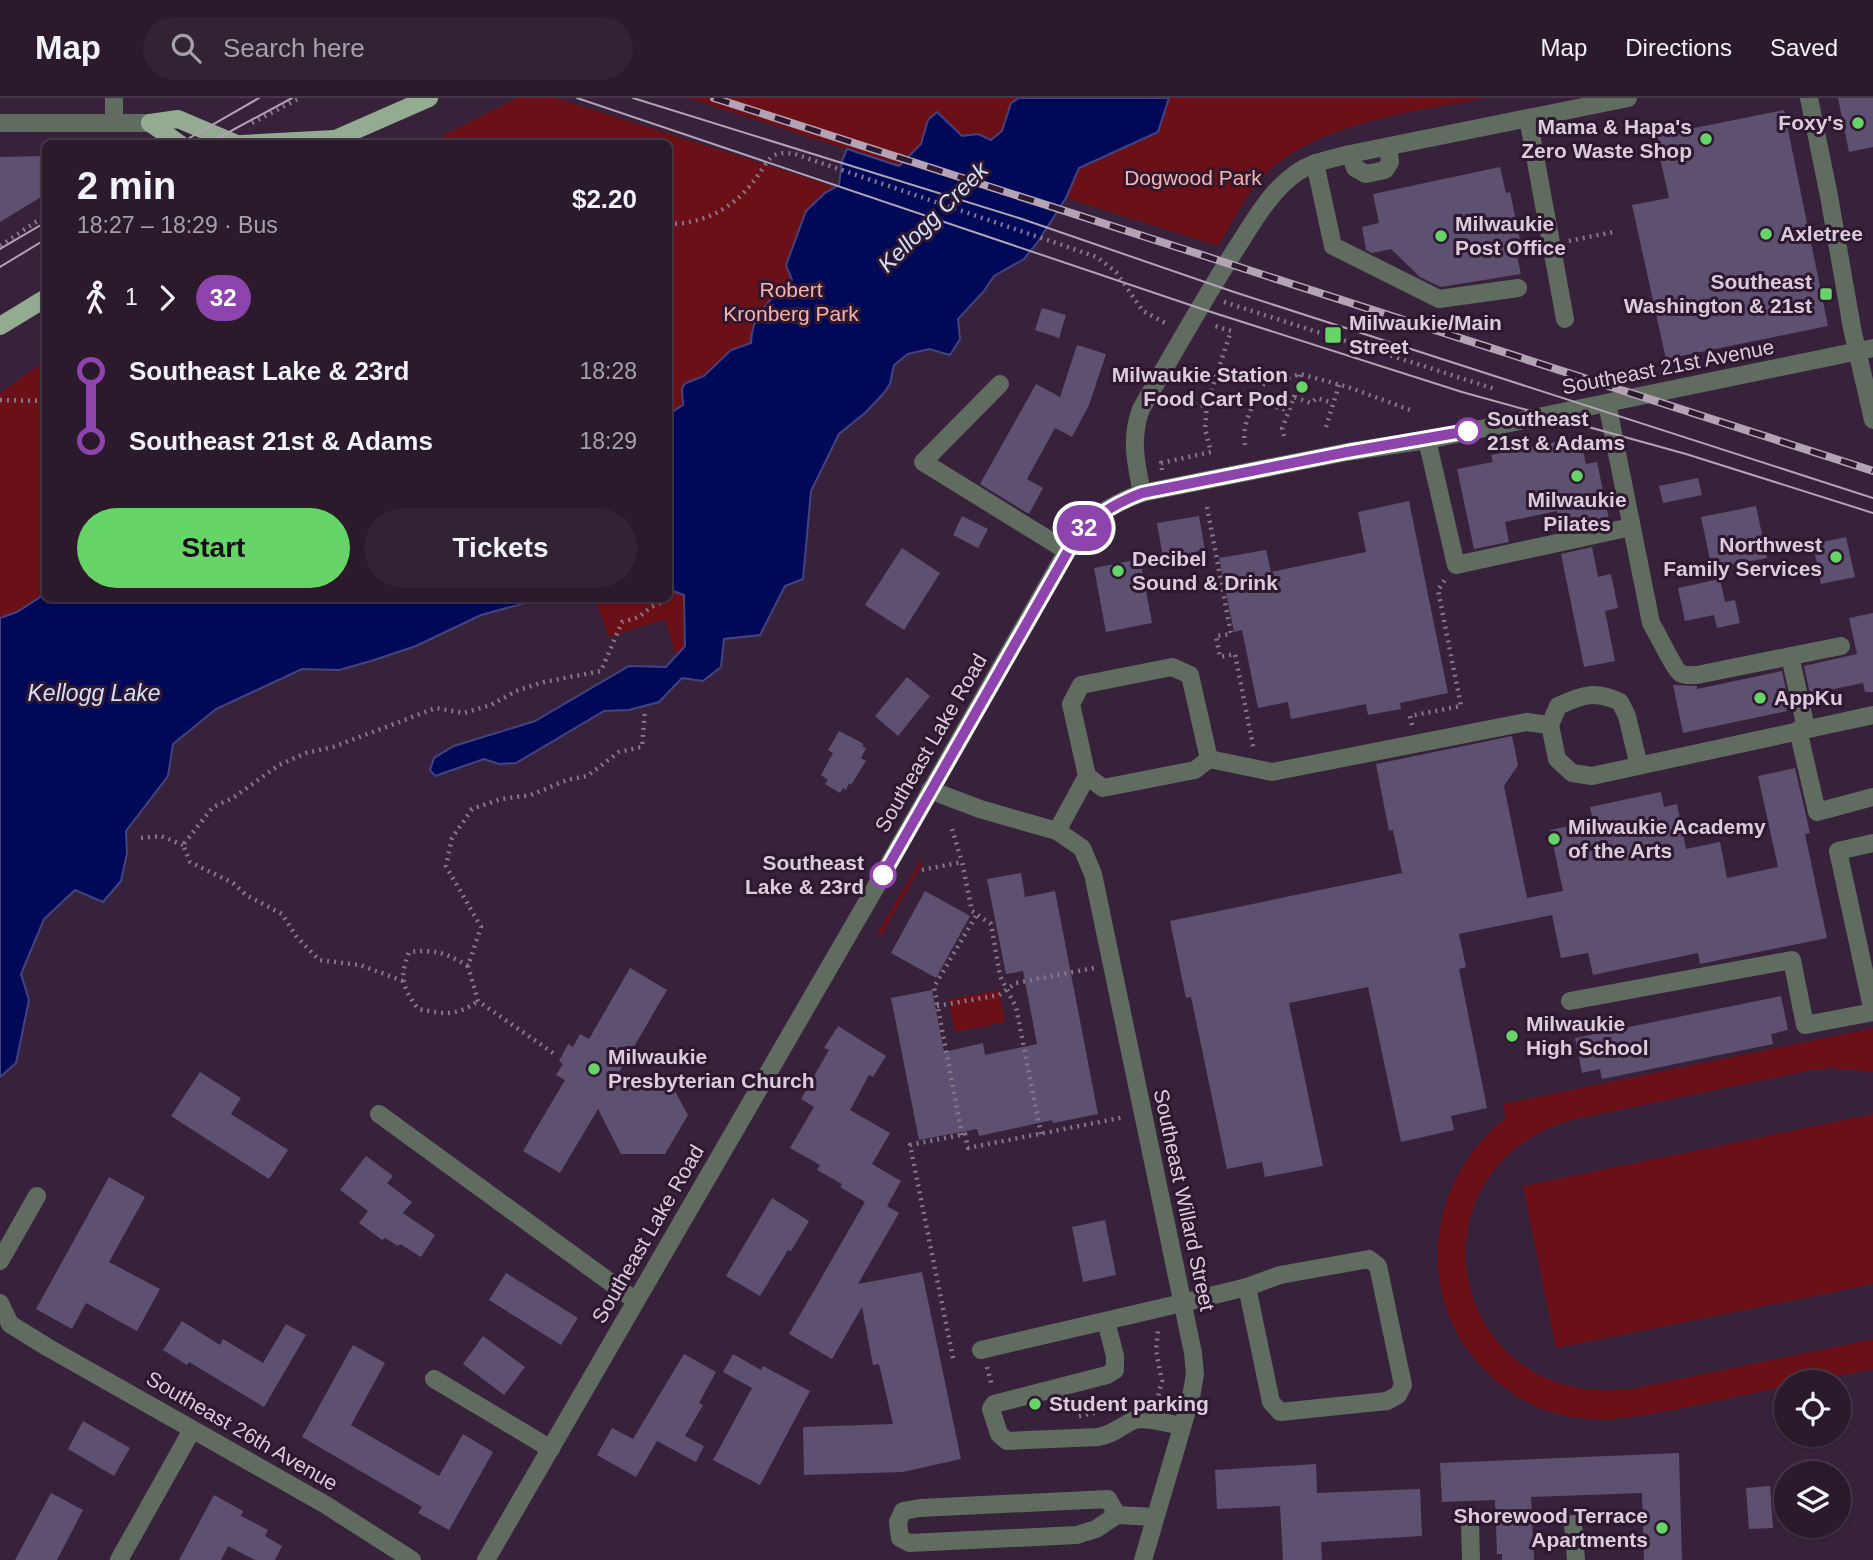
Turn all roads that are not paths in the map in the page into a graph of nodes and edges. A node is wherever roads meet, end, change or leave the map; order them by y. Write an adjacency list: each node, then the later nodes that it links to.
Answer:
1 (114, 98): 7 (street)
2 (429, 98): 11 (main road)
3 (1628, 98): 5 (street)
4 (1809, 98): 17 (street)
5 (1528, 118): 12 (street); 15 (street)
6 (0, 123): 7 (street)
7 (114, 123): 8 (street)
8 (150, 123): 9 (main road); 10 (main road)
9 (174, 140)
10 (228, 140)
11 (331, 140)
12 (1315, 163): 13 (street); 22 (street)
13 (1518, 288)
14 (42, 300): 16 (main road)
15 (1565, 319)
16 (0, 326)
17 (1866, 350): 19 (street, Southeast 21st Avenue); 20 (street)
18 (1000, 384): 24 (street)
19 (1607, 402): 21 (street, Southeast 21st Avenue); 23 (street)
20 (1873, 420)
21 (1427, 440): 22 (street, Southeast 21st Avenue); 23 (street)
22 (1142, 493): 24 (street, Southeast Lake Road)
23 (1631, 527): 26 (street)
24 (1068, 551): 33 (street, Southeast Lake Road)
25 (1841, 646): 26 (street)
26 (1790, 656): 29 (street)
27 (1873, 715): 29 (street)
28 (1550, 725): 30 (street); 31 (street); 31 (street)
29 (1802, 729): 31 (street); 34 (street)
30 (1209, 759): 32 (street); 32 (street)
31 (1639, 765)
32 (1087, 776): 35 (street)
33 (930, 790): 35 (street); 42 (street, Southeast Lake Road)
34 (1873, 797)
35 (1057, 831): 44 (street, Southeast Willard Street)
36 (1873, 843): 37 (street)
37 (1570, 1001)
38 (379, 1114): 42 (street)
39 (37, 1196): 40 (street)
40 (0, 1261)
41 (1247, 1287): 41 (street); 44 (street)
42 (636, 1301): 50 (street, Southeast Lake Road)
43 (0, 1303): 49 (street, Southeast 26th Avenue)
44 (1182, 1303): 45 (street); 48 (street, Southeast Willard Street)
45 (1106, 1321): 46 (street); 48 (street)
46 (981, 1350)
47 (434, 1378): 50 (street)
48 (1182, 1426): 52 (street, Southeast Willard Street)
49 (192, 1430): 55 (street); 56 (street, Southeast 26th Avenue)
50 (551, 1448): 57 (street, Southeast Lake Road)
51 (1117, 1515): 51 (street); 52 (street)
52 (1155, 1517): 58 (street, Southeast Willard Street)
53 (1470, 1523): 59 (street)
54 (1573, 1524): 60 (street)
55 (119, 1560)
56 (412, 1560)
57 (485, 1560)
58 (1143, 1560)
59 (1471, 1560)
60 (1576, 1560)

